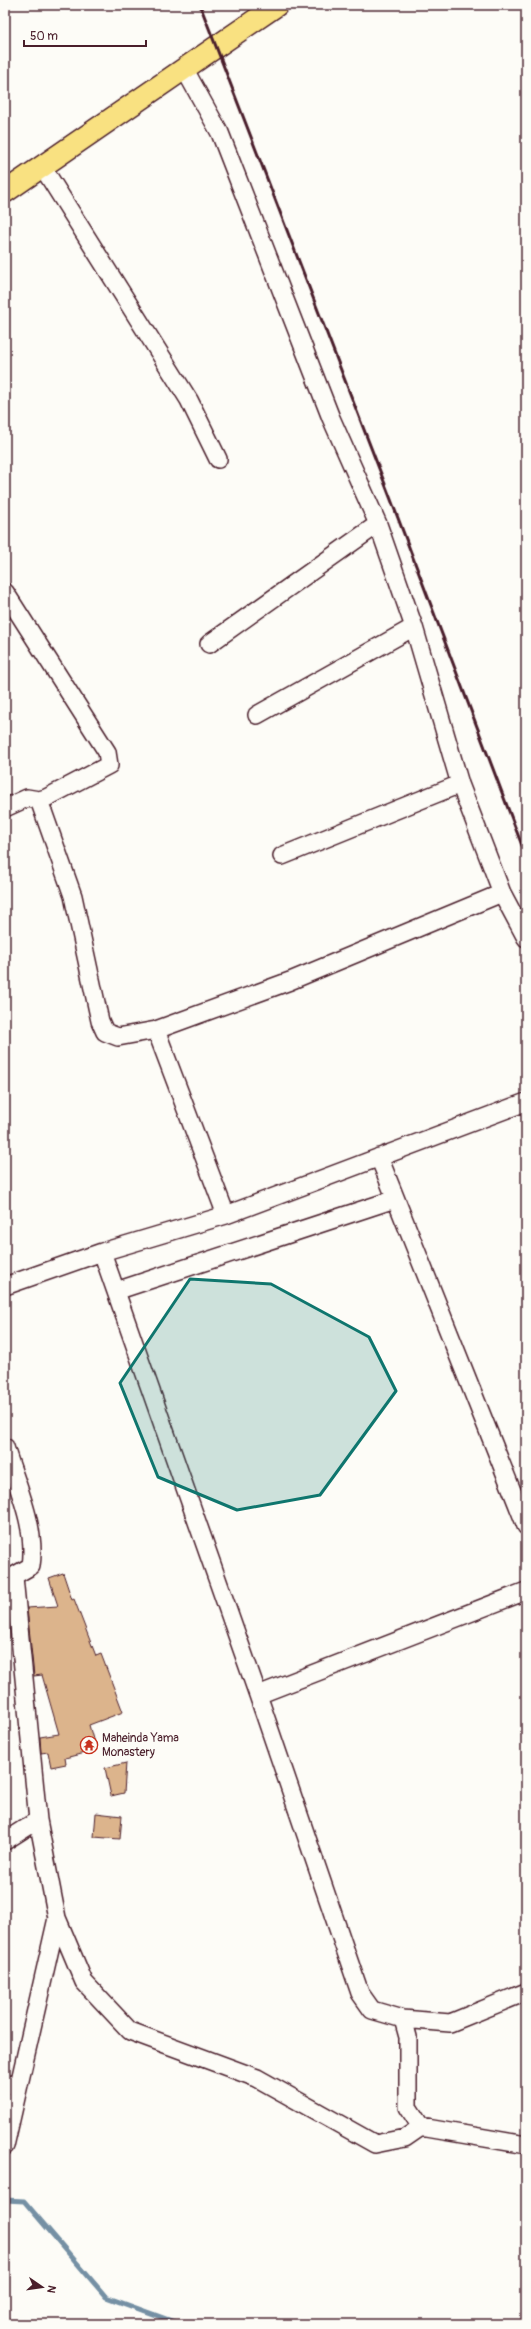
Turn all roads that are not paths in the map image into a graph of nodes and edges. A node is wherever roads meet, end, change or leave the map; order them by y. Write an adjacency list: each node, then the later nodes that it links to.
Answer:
1 (277, 5): 2 (main road)
2 (185, 70): 3 (main road); 6 (street)
3 (42, 166): 4 (main road); 5 (street)
4 (5, 192)
5 (218, 459)
6 (378, 524): 8 (street); 9 (street)
7 (5, 592): 12 (street)
8 (414, 627): 10 (street); 11 (street)
9 (210, 644)
10 (256, 715)
11 (460, 784): 14 (street); 15 (street)
12 (39, 800): 13 (street); 17 (street)
13 (5, 808)
14 (282, 856)
15 (502, 893): 16 (street); 17 (street)
16 (526, 938)
17 (156, 1030): 21 (street)
18 (526, 1102): 19 (street)
19 (379, 1157): 20 (street); 21 (street)
20 (395, 1198): 24 (street); 26 (street)
21 (226, 1215): 22 (street)
22 (102, 1252): 23 (street); 24 (street)
23 (5, 1286)
24 (116, 1291): 29 (street)
25 (5, 1447): 27 (street)
26 (526, 1526)
27 (10, 1579): 30 (street)
28 (526, 1591): 29 (street)
29 (258, 1695): 34 (street)
30 (38, 1820): 31 (street); 32 (street)
31 (5, 1841)
32 (57, 1918): 35 (street); 36 (street)
33 (526, 1992): 34 (street)
34 (403, 2019): 36 (street)
35 (12, 2086): 38 (street)
36 (421, 2127): 37 (street)
37 (526, 2145)
38 (5, 2146)

